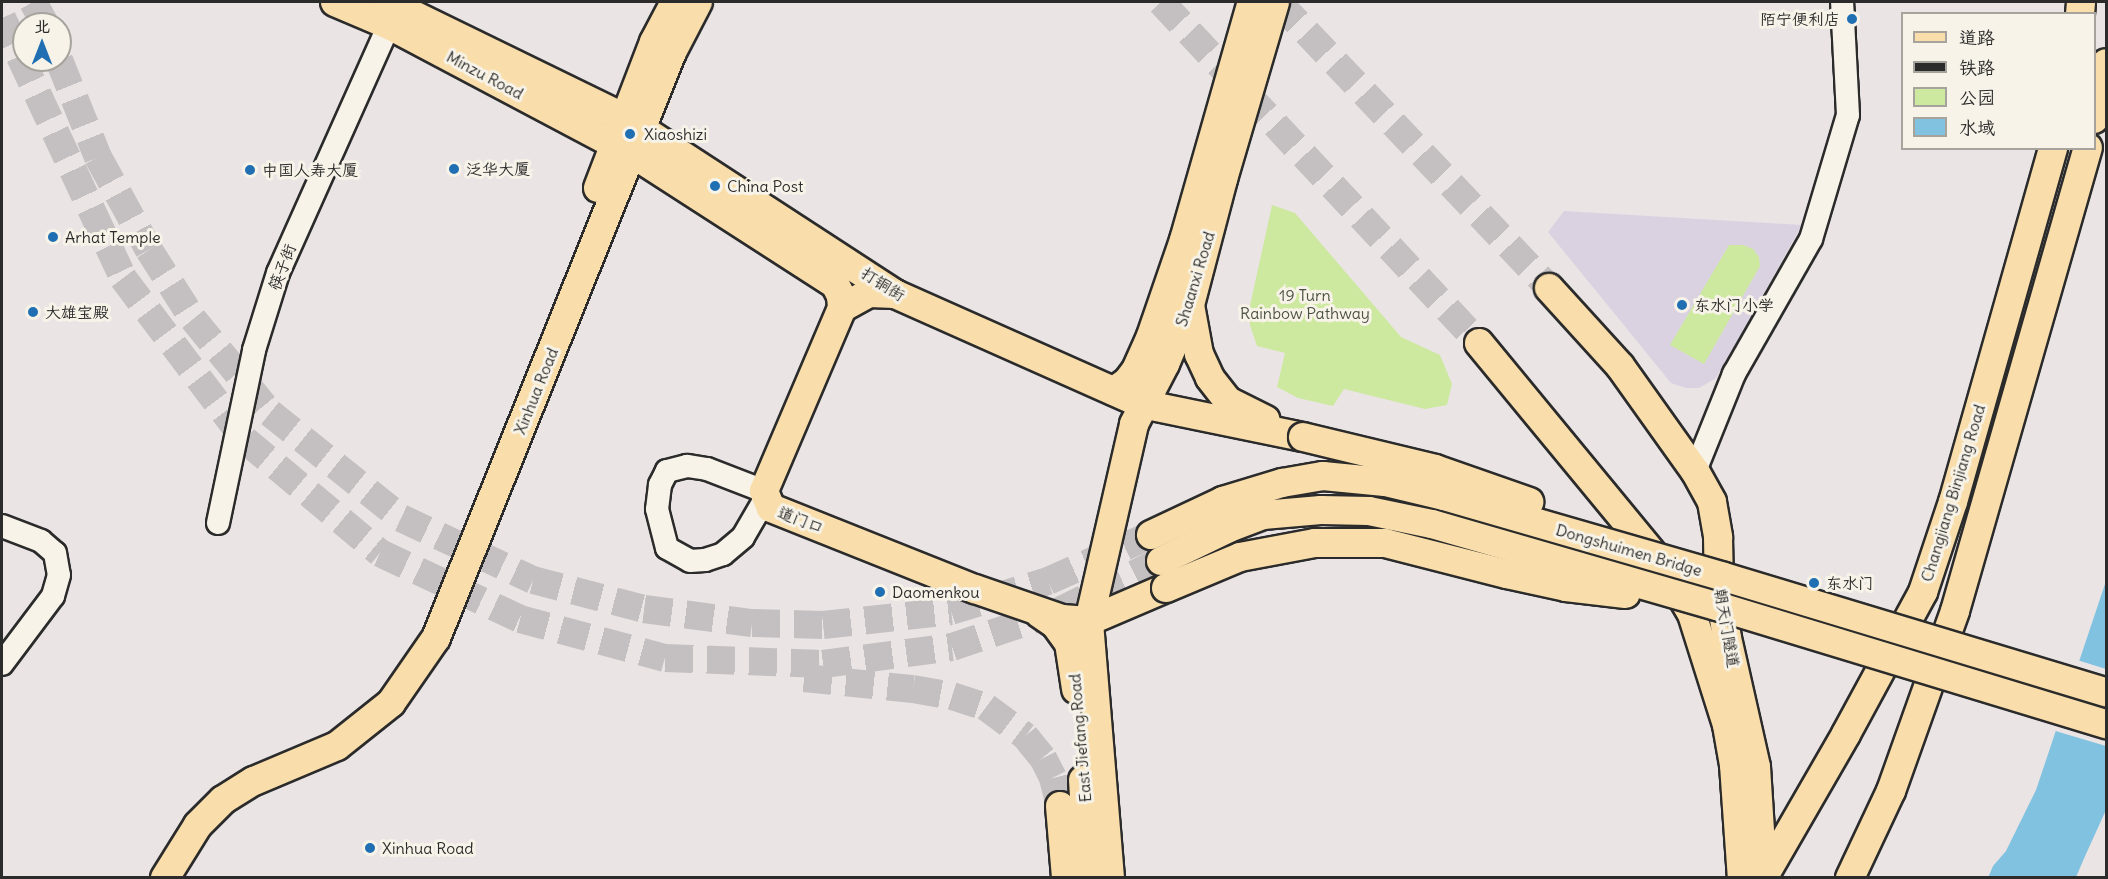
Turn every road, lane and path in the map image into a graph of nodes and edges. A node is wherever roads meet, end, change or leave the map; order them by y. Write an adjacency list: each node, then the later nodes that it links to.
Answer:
1 (334, 2): 7 (main road, Minzu Road)
2 (675, 2): 10 (main road, Xinhua Road)
3 (698, 2): 10 (main road, Xinhua Road)
4 (1252, 2): 18 (main road, Shaanxi Road)
5 (1275, 2): 15 (main road, Shaanxi Road)
6 (1847, 4): 21 (street)
7 (388, 13): 10 (main road, Minzu Road); 23 (street, 筷子街)
8 (2106, 63): 9 (main road)
9 (2096, 110)
10 (629, 136): 14 (main road, 打铜街); 16 (main road, 打铜街); 36 (main road, Xinhua Road); 37 (main road, Xinhua Road)
11 (2052, 150): 42 (main road, Changjiang Binjiang Road)
12 (2087, 150): 43 (main road, Changjiang Binjiang Road)
13 (1549, 288): 21 (main road, 朝天门隧道)
14 (895, 294): 16 (main road); 18 (main road, 打铜街)
15 (1190, 306): 19 (main road, Shaanxi Road); 20 (main road)
16 (842, 308): 22 (main road, 道门口)
17 (1479, 343): 31 (main road, 朝天门隧道)
18 (1114, 391): 19 (main road, 打铜街)
19 (1142, 404): 20 (main road, 打铜街); 30 (main road, Shaanxi Road)
20 (1232, 413): 27 (main road, bridge)
21 (1695, 471): 31 (main road, 朝天门隧道)
22 (765, 495): 22 (street); 29 (main road, 道门口)
23 (218, 523)
24 (2, 526): 32 (street)
25 (1151, 535): 27 (main road, Dongshuimen Bridge, bridge)
26 (1164, 575): 28 (main road, bridge); 28 (main road, Dongshuimen Bridge, bridge); 30 (main road)
27 (1724, 577): 33 (main road, Dongshuimen Bridge, bridge)
28 (1717, 606): 34 (main road, Dongshuimen Bridge, bridge)
29 (1038, 612): 30 (main road, 道门口); 39 (main road, East Jiefang Road)
30 (1089, 621): 40 (main road, East Jiefang Road)
31 (1715, 642): 41 (main road, 朝天门隧道); 42 (main road, 朝天门隧道)
32 (2, 664)
33 (2106, 692)
34 (2106, 724)
35 (1060, 806): 38 (main road)
36 (146, 878)
37 (165, 878)
38 (1066, 878)
39 (1089, 878)
40 (1110, 878)
41 (1742, 878)
42 (1763, 878)
43 (1850, 878)

